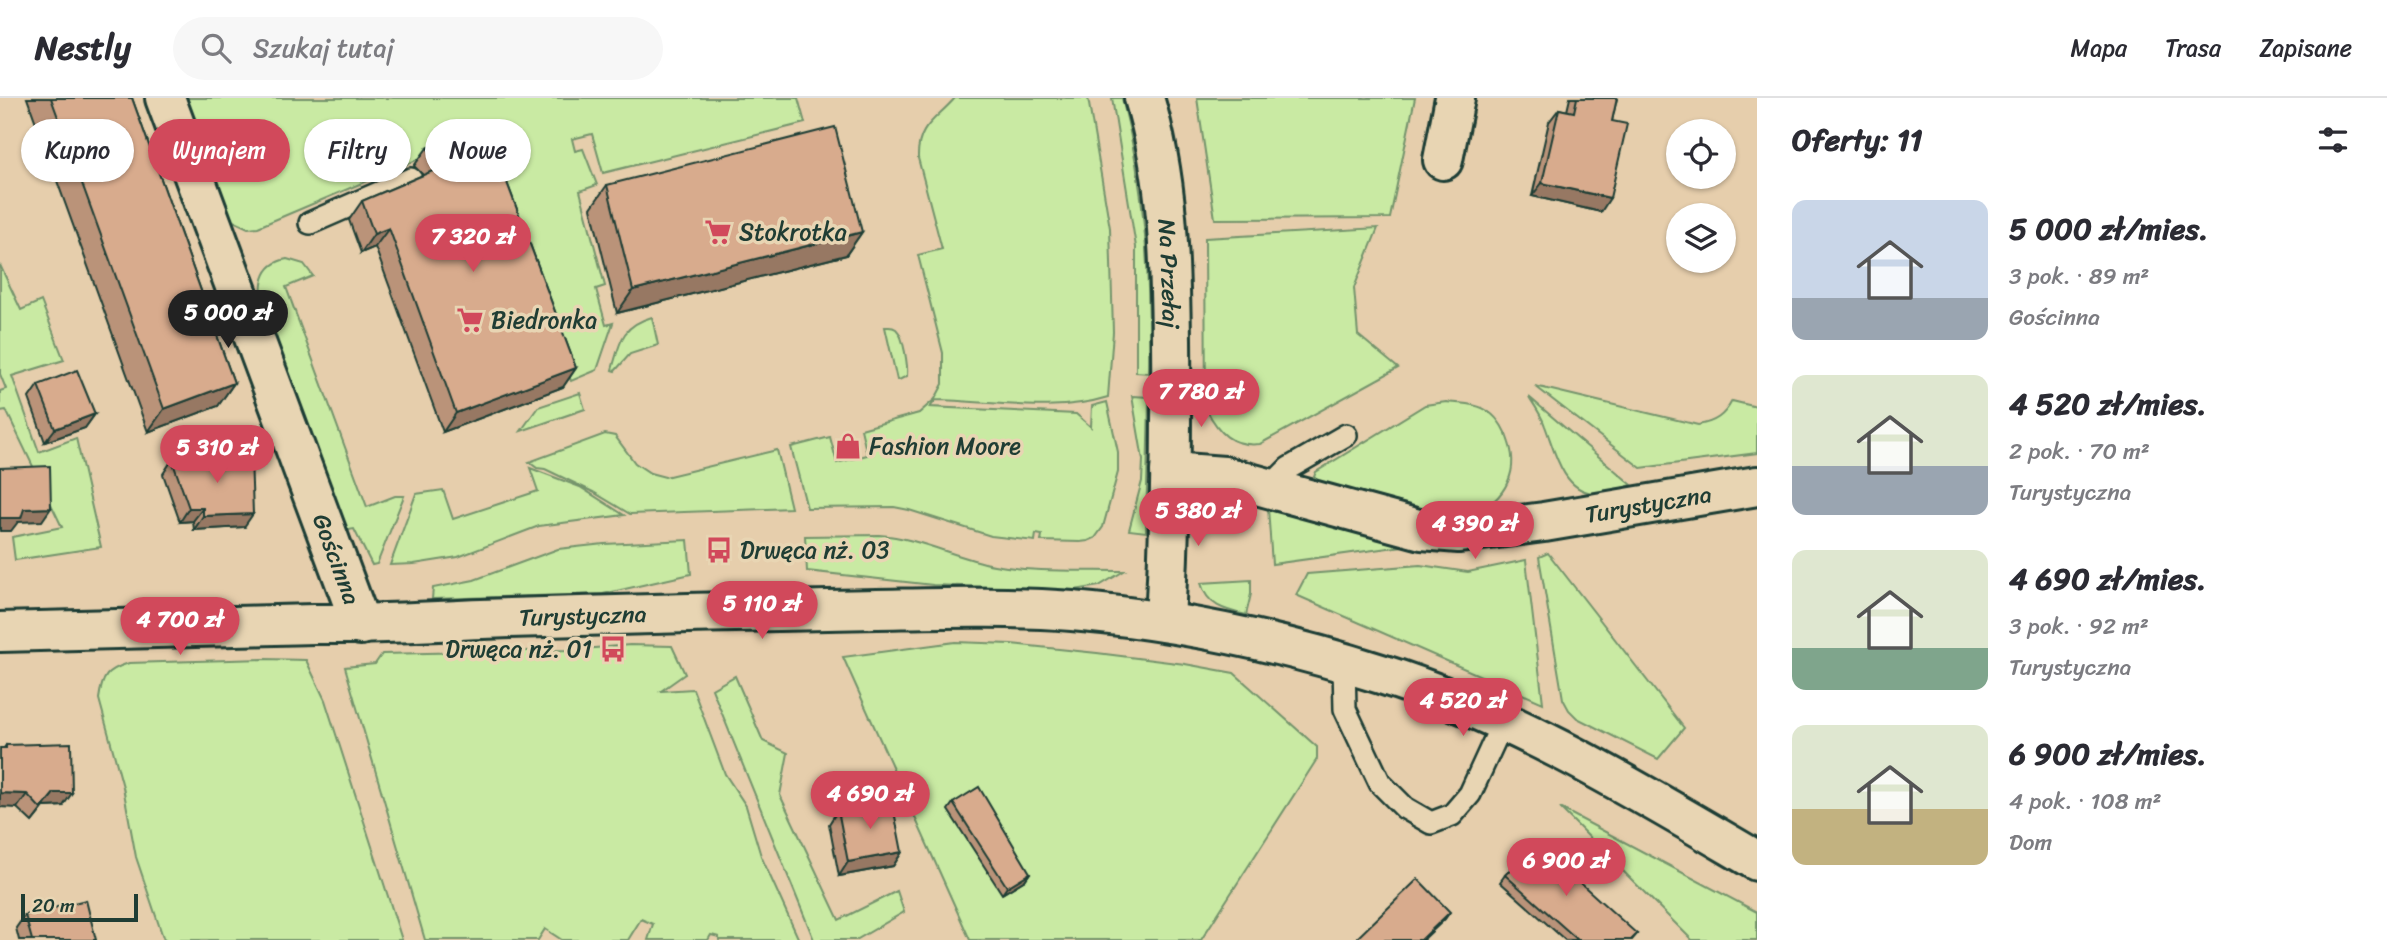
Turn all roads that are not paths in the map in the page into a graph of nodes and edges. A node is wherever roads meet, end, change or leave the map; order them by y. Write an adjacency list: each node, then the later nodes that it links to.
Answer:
1 (165, 98): 12 (main road, Gościnna)
2 (1144, 98): 8 (main road, Na Przełaj)
3 (1455, 98): 4 (main road)
4 (1443, 160)
5 (404, 182): 6 (lane)
6 (310, 223)
7 (1346, 435): 10 (lane)
8 (1170, 472): 10 (main road, Turystyczna); 11 (main road, Na Przełaj)
9 (1757, 486): 10 (main road, Turystyczna)
10 (1269, 488)
11 (1165, 622): 12 (main road, Turystyczna); 14 (main road, Turystyczna)
12 (361, 625): 13 (main road, Turystyczna)
13 (0, 632)
14 (1344, 664): 15 (main road, Turystyczna); 15 (lane)
15 (1503, 722): 16 (main road, Turystyczna)
16 (1757, 861)

